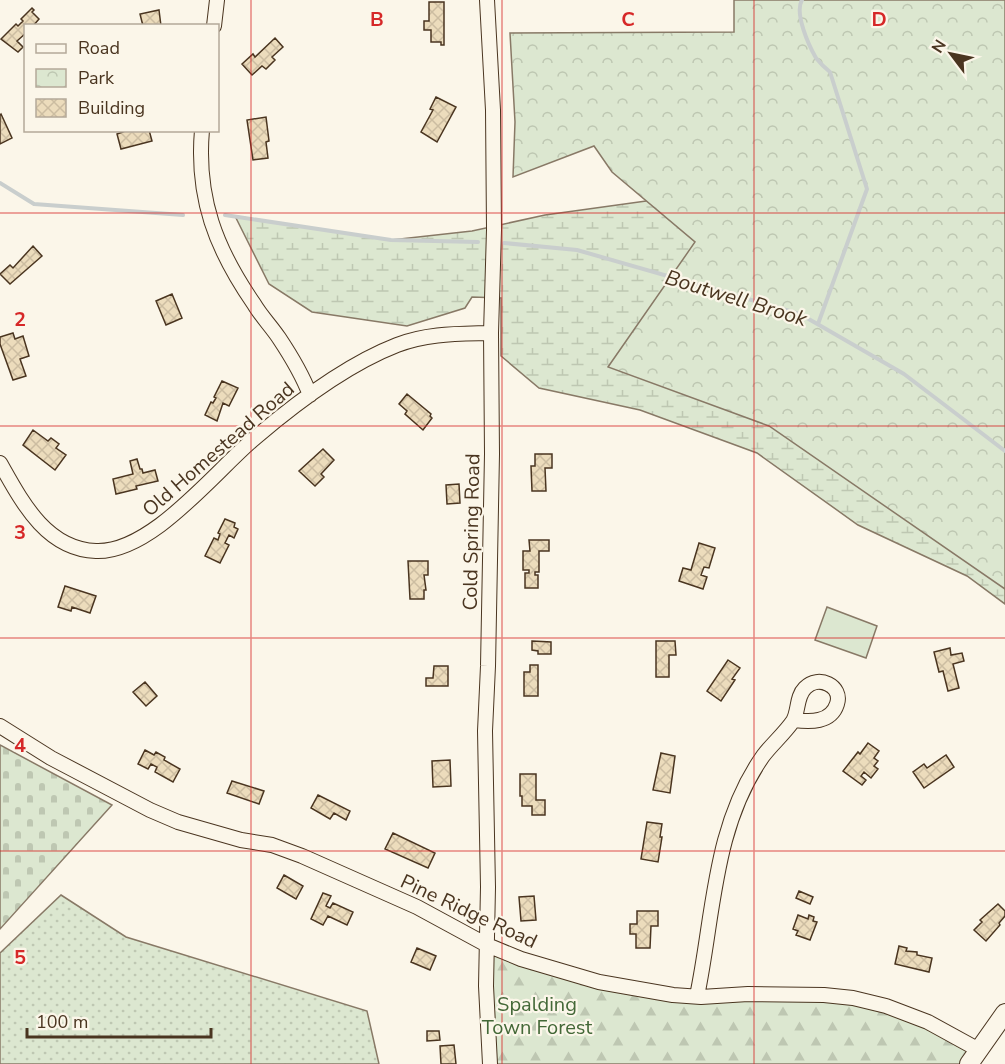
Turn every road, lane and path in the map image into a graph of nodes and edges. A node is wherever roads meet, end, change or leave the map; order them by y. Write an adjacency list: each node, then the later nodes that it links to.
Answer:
1 (217, 0): 3 (street)
2 (487, 0): 5 (street, Cold Spring Road)
3 (214, 24)
4 (202, 132): 6 (street)
5 (491, 333): 6 (street, Old Homestead Road); 10 (street, Cold Spring Road)
6 (310, 395): 7 (street, Old Homestead Road)
7 (0, 463)
8 (794, 720): 11 (street)
9 (0, 726): 10 (street, Pine Ridge Road)
10 (487, 945): 11 (street, Pine Ridge Road); 14 (street, Cold Spring Road)
11 (697, 996): 13 (street, Pine Ridge Road)
12 (1005, 1013): 13 (main road)
13 (974, 1057)
14 (490, 1064)

